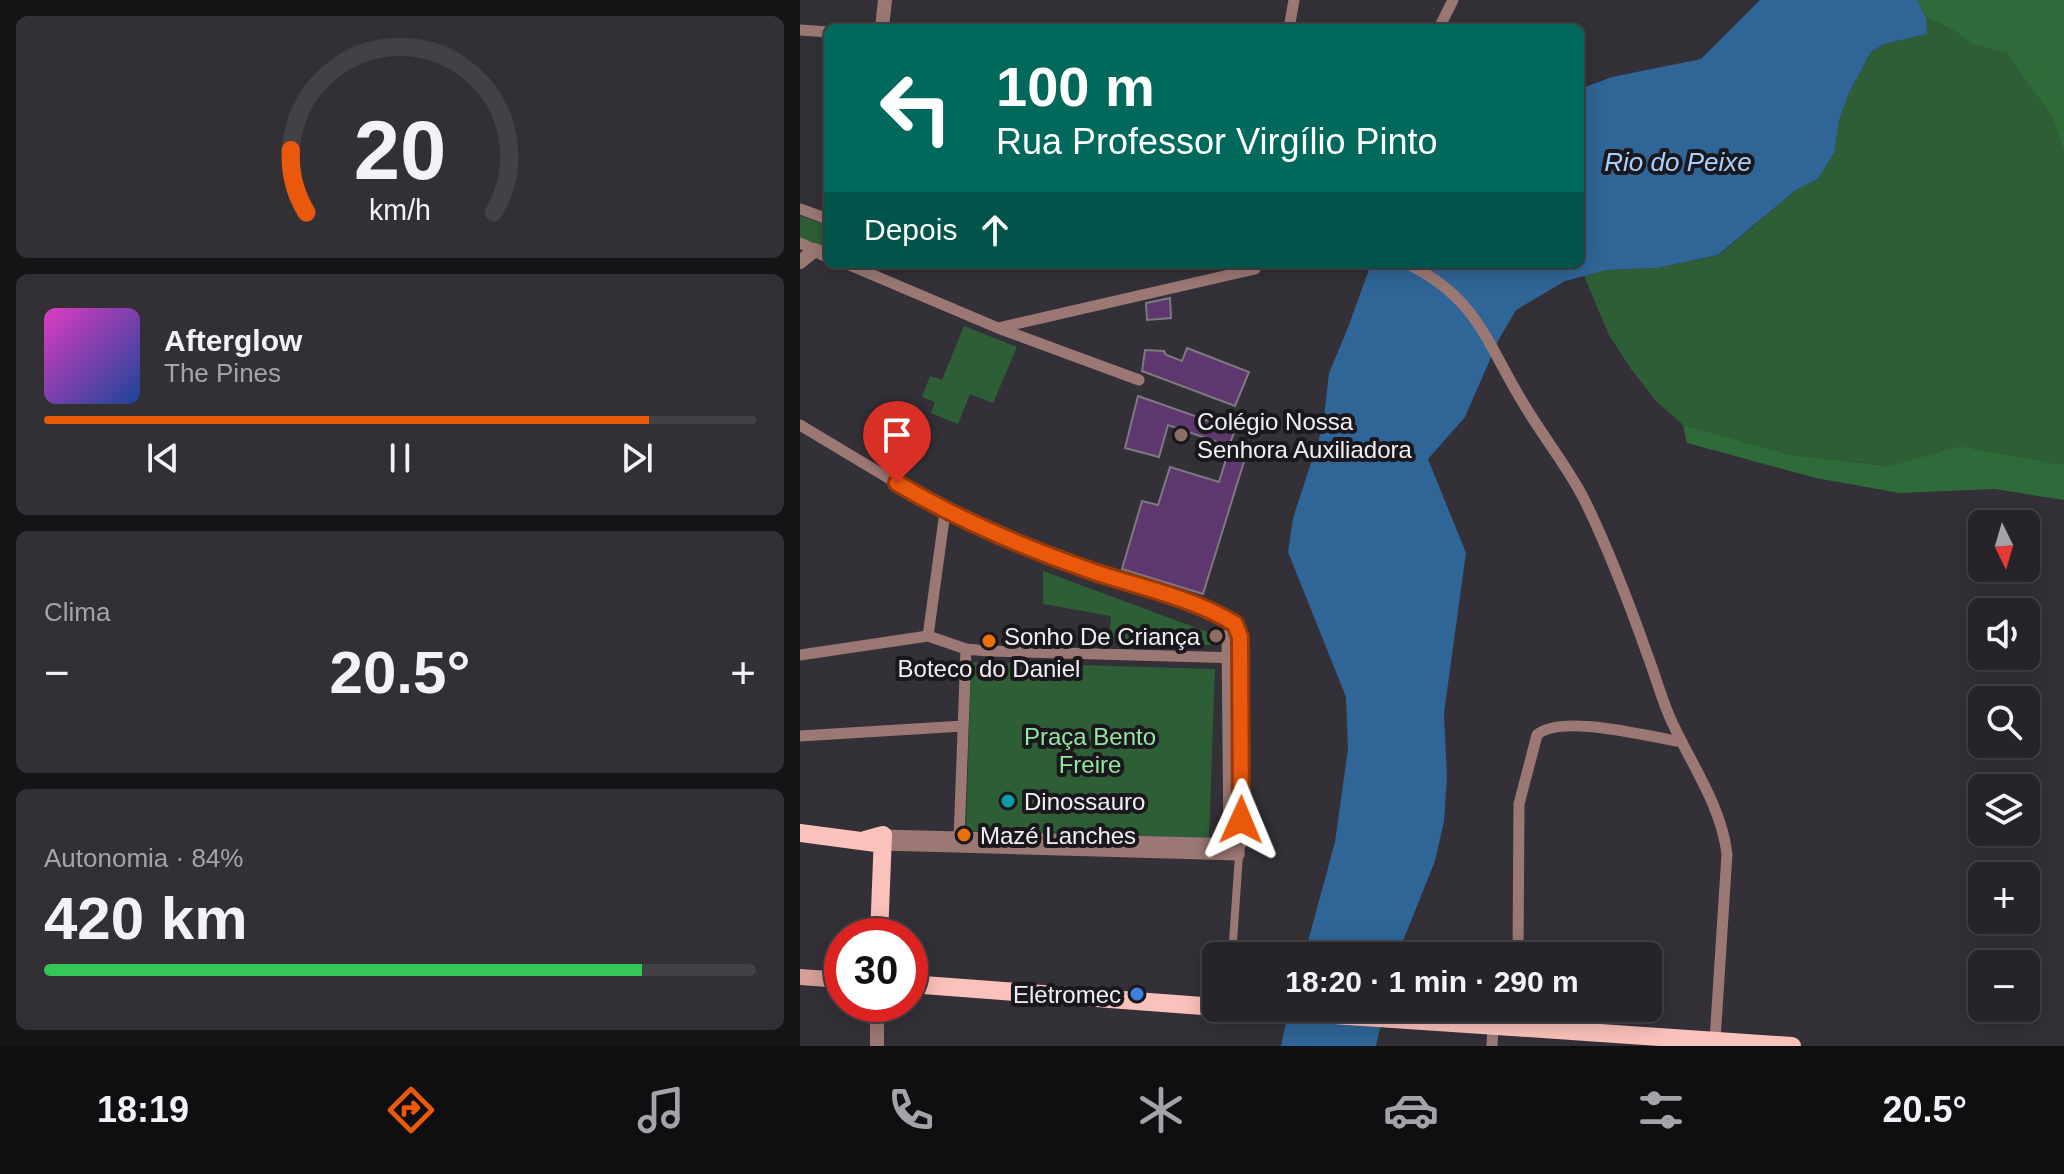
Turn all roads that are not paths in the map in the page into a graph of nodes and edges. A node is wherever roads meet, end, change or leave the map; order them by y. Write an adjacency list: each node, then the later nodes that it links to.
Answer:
1 (885, 0): 4 (street)
2 (1294, 0): 5 (street)
3 (1453, 0): 6 (street)
4 (882, 24)
5 (1290, 24)
6 (1441, 24)
7 (800, 30): 8 (street)
8 (824, 32)
9 (800, 209): 10 (street)
10 (824, 218)
11 (800, 243): 12 (street)
12 (822, 253): 13 (street)
13 (800, 262)
14 (856, 268): 17 (street)
15 (1416, 268): 27 (street)
16 (1255, 269): 17 (street)
17 (998, 328): 18 (street)
18 (1139, 380)
19 (800, 425): 20 (street)
20 (945, 512): 21 (street); 24 (street)
21 (928, 636): 22 (street); 23 (street)
22 (966, 649): 24 (street); 25 (street)
23 (800, 655)
24 (1234, 658): 31 (street)
25 (963, 726): 26 (street); 30 (street)
26 (800, 736)
27 (1682, 742): 34 (street); 42 (street)
28 (800, 833): 29 (main road)
29 (877, 840): 30 (street); 32 (main road)
30 (959, 840): 31 (street)
31 (1234, 849): 33 (street)
32 (879, 918)
33 (1232, 942)
34 (1518, 942)
35 (800, 977): 36 (main road)
36 (824, 979)
37 (928, 985): 38 (main road)
38 (1202, 1006)
39 (877, 1022): 43 (street)
40 (1505, 1022): 44 (street)
41 (1524, 1022): 42 (main road)
42 (1705, 1042): 45 (main road)
43 (877, 1046)
44 (1492, 1046)
45 (1792, 1046)

